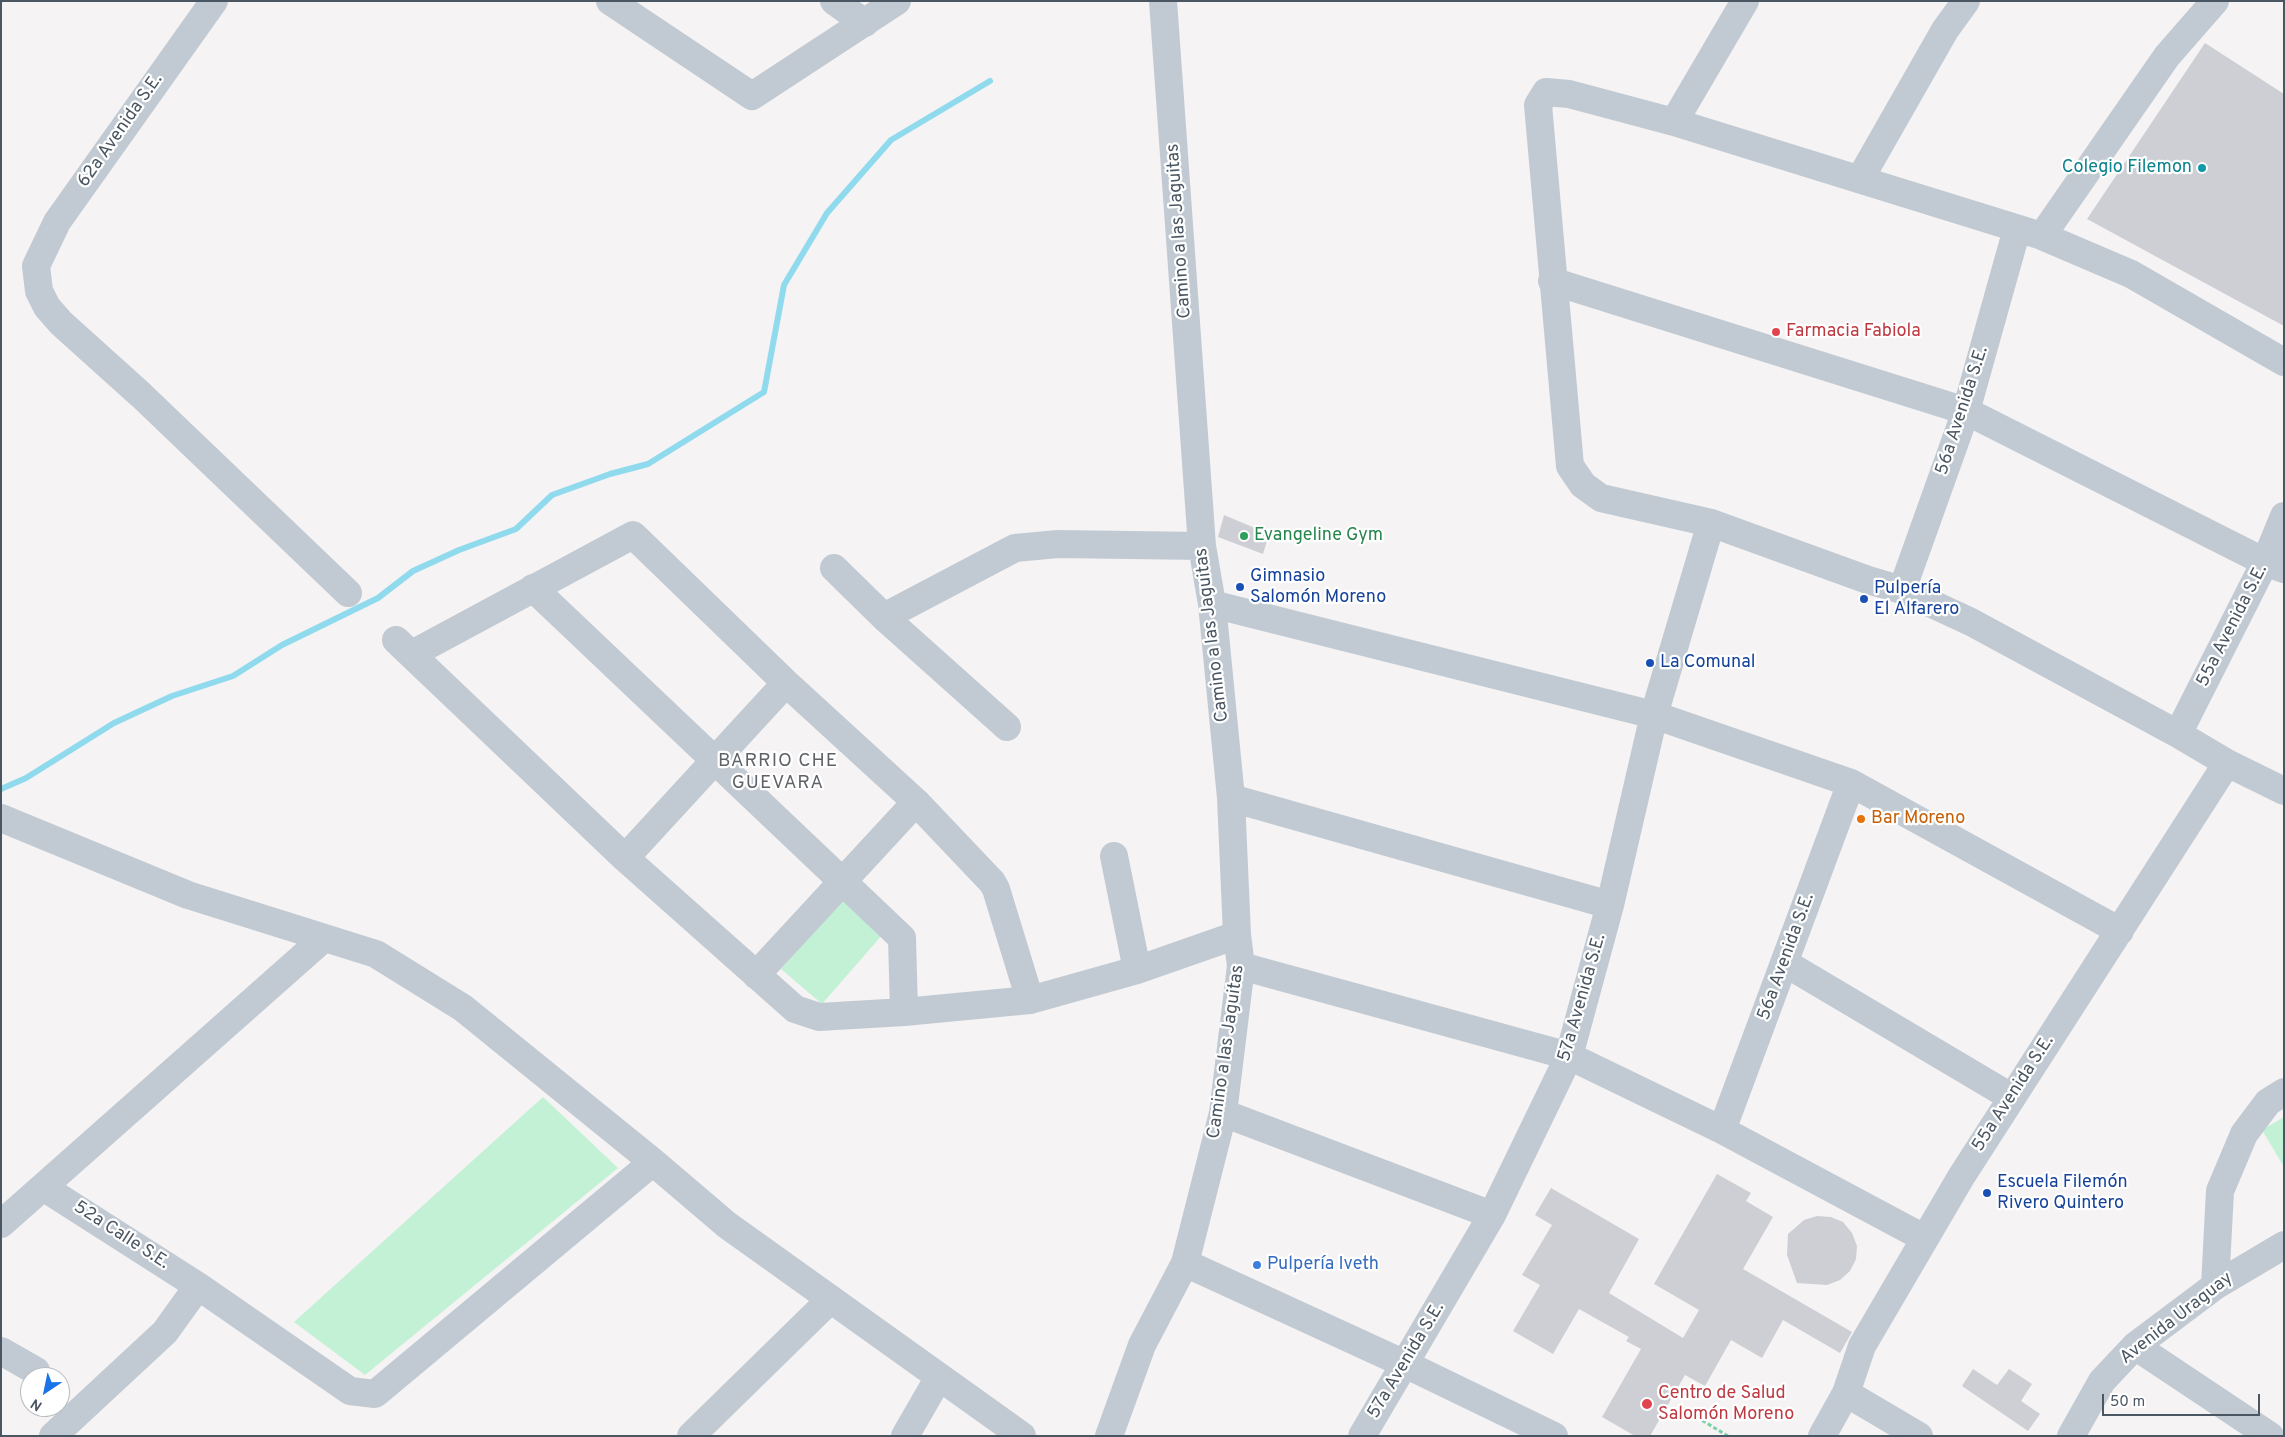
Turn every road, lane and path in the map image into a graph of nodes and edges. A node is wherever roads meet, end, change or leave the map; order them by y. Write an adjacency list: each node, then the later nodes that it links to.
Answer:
1 (214, 1): 24 (street, 62a Avenida S.E.)
2 (610, 1): 9 (street)
3 (834, 1): 9 (street)
4 (897, 1): 9 (street)
5 (1163, 1): 19 (street, Camino a las Jaguitas)
6 (1745, 1): 10 (street)
7 (1966, 1): 11 (street)
8 (2215, 1): 13 (street)
9 (865, 23)
10 (1674, 122): 11 (street); 14 (street)
11 (1860, 179): 12 (street)
12 (2016, 229): 13 (street); 16 (street, 56a Avenida S.E.)
13 (2042, 236): 15 (street)
14 (1552, 281): 16 (street); 18 (street)
15 (2284, 362)
16 (1966, 410): 20 (street); 23 (street, 56a Avenida S.E.)
17 (2284, 516): 20 (street, 55a Avenida S.E.)
18 (1711, 523): 23 (street); 28 (street, 57a Avenida S.E.)
19 (1202, 546): 25 (street, Camino a las Jaguitas); 26 (street)
20 (2274, 566): 30 (street, 55a Avenida S.E.)
21 (834, 568): 26 (street)
22 (533, 588): 27 (street); 31 (street); 39 (street)
23 (1902, 590): 30 (street)
24 (348, 593)
25 (1212, 604): 28 (street); 35 (street, Camino a las Jaguitas)
26 (884, 617): 29 (street)
27 (786, 684): 31 (street); 36 (street)
28 (1654, 715): 33 (street); 41 (street, 57a Avenida S.E.)
29 (1007, 727)
30 (2178, 734): 32 (street)
31 (716, 760): 39 (street); 40 (street)
32 (2226, 763): 34 (street); 42 (street, 55a Avenida S.E.)
33 (1851, 783): 42 (street); 45 (street, 56a Avenida S.E.)
34 (2284, 791)
35 (1231, 798): 41 (street); 43 (street, Camino a las Jaguitas)
36 (916, 802): 40 (street); 49 (street)
37 (1, 818): 44 (street)
38 (1114, 856): 47 (street)
39 (625, 858): 48 (street)
40 (843, 882): 48 (street); 50 (street)
41 (1610, 905): 51 (street, 57a Avenida S.E.)
42 (2120, 931): 53 (street, 55a Avenida S.E.)
43 (1237, 935): 46 (street, Camino a las Jaguitas); 47 (street)
44 (324, 938): 56 (street); 57 (street)
45 (1784, 963): 53 (street); 55 (street, 56a Avenida S.E.)
46 (1242, 966): 51 (street); 54 (street, Camino a las Jaguitas)
47 (1137, 970): 49 (street)
48 (756, 975): 50 (street)
49 (1030, 1000): 50 (street)
50 (904, 1012)
51 (1569, 1056): 55 (street); 58 (street, 57a Avenida S.E.)
52 (2284, 1092): 64 (street)
53 (2011, 1096): 60 (street, 55a Avenida S.E.)
54 (1223, 1114): 58 (street); 62 (street, Camino a las Jaguitas)
55 (1722, 1130): 60 (street)
56 (653, 1162): 63 (street, 52a Calle S.E.); 65 (street)
57 (43, 1187): 59 (street); 63 (street, 52a Calle S.E.)
58 (1492, 1215): 68 (street, 57a Avenida S.E.)
59 (1, 1224)
60 (1924, 1238): 71 (street, 55a Avenida S.E.)
61 (2284, 1245): 64 (street, Avenida Uraguay)
62 (1185, 1263): 68 (street); 77 (street, Camino a las Jaguitas)
63 (198, 1286): 74 (street)
64 (2214, 1286): 66 (street, Avenida Uraguay)
65 (831, 1299): 70 (street); 75 (street)
66 (2136, 1346): 83 (street, Avenida Uraguay); 84 (street)
67 (1, 1351): 69 (street)
68 (1404, 1364): 78 (street, 57a Avenida S.E.); 79 (street)
69 (29, 1367)
70 (939, 1377): 73 (street); 76 (street)
71 (1846, 1393): 81 (street, 55a Avenida S.E.); 82 (street)
72 (1680, 1407): 80 (path)
73 (1008, 1432)
74 (53, 1436)
75 (691, 1436)
76 (905, 1436)
77 (1109, 1436)
78 (1362, 1436)
79 (1554, 1436)
80 (1728, 1436)
81 (1822, 1436)
82 (1919, 1436)
83 (2071, 1436)
84 (2270, 1436)

